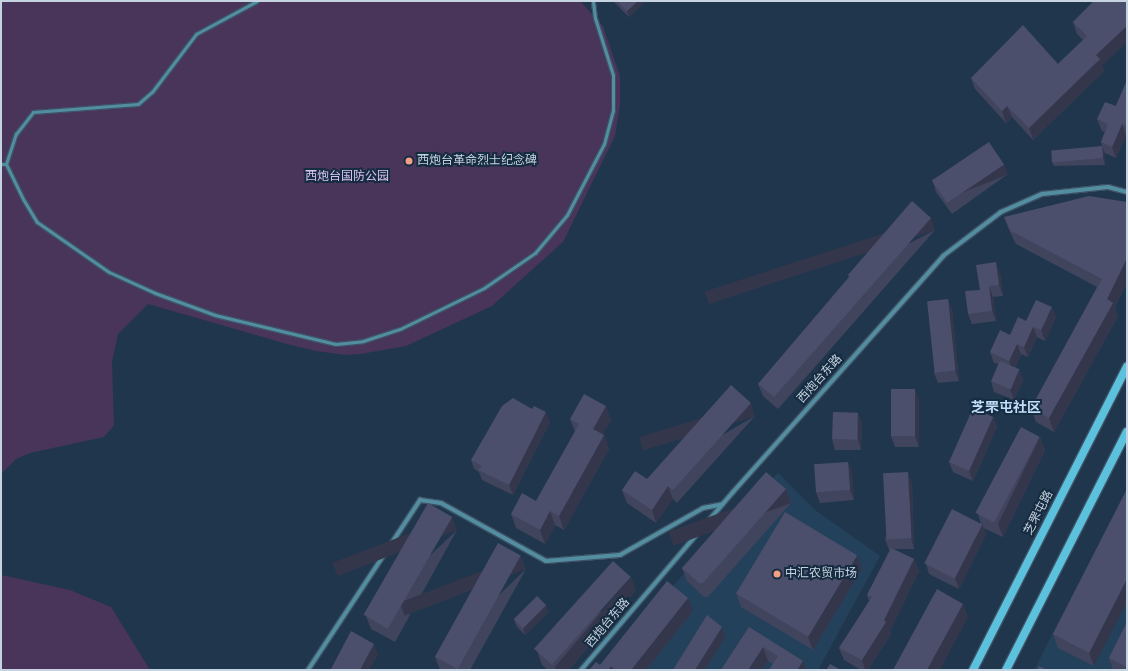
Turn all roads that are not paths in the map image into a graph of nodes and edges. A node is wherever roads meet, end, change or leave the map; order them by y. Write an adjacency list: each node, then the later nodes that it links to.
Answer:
1 (257, 1): 4 (lane)
2 (593, 1): 4 (lane)
3 (1, 164): 4 (lane)
4 (6, 164)
5 (1127, 192): 8 (street, 西炮台东路)
6 (1127, 366): 11 (main road, 芝罘屯路)
7 (1127, 432): 12 (main road)
8 (723, 504): 9 (street); 10 (street, 西炮台东路)
9 (308, 670)
10 (581, 670)
11 (973, 670)
12 (1006, 670)

